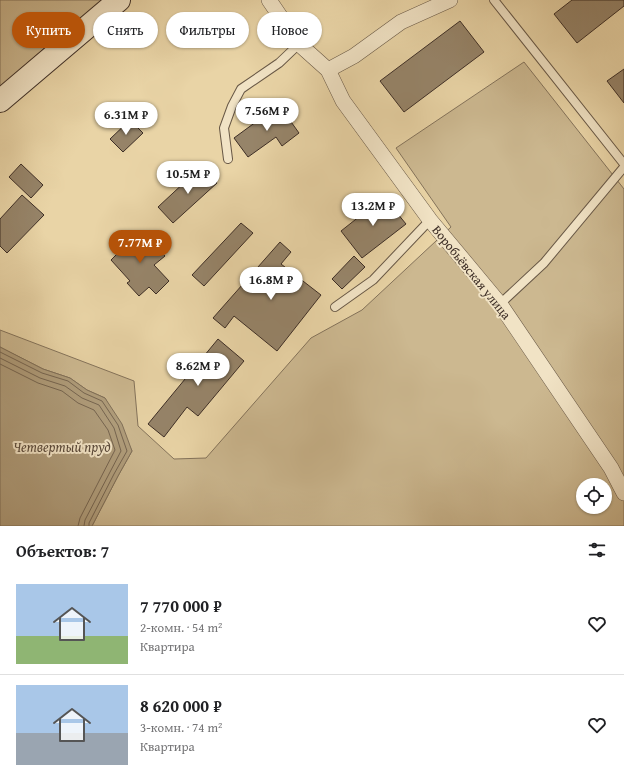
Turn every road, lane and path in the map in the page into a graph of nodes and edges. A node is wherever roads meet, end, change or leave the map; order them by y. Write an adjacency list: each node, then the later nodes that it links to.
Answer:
1 (119, 0): 9 (street)
2 (269, 0): 5 (street, Воробьёвская улица)
3 (450, 0): 8 (street)
4 (494, 0): 11 (lane)
5 (277, 12)
6 (295, 48): 10 (lane)
7 (303, 48): 8 (street, Воробьёвская улица)
8 (328, 70): 12 (street, Воробьёвская улица)
9 (0, 101)
10 (228, 159)
11 (624, 166): 13 (lane)
12 (430, 220): 13 (street, Воробьёвская улица); 14 (lane)
13 (500, 304): 15 (street, Воробьёвская улица)
14 (335, 307)
15 (624, 493)

